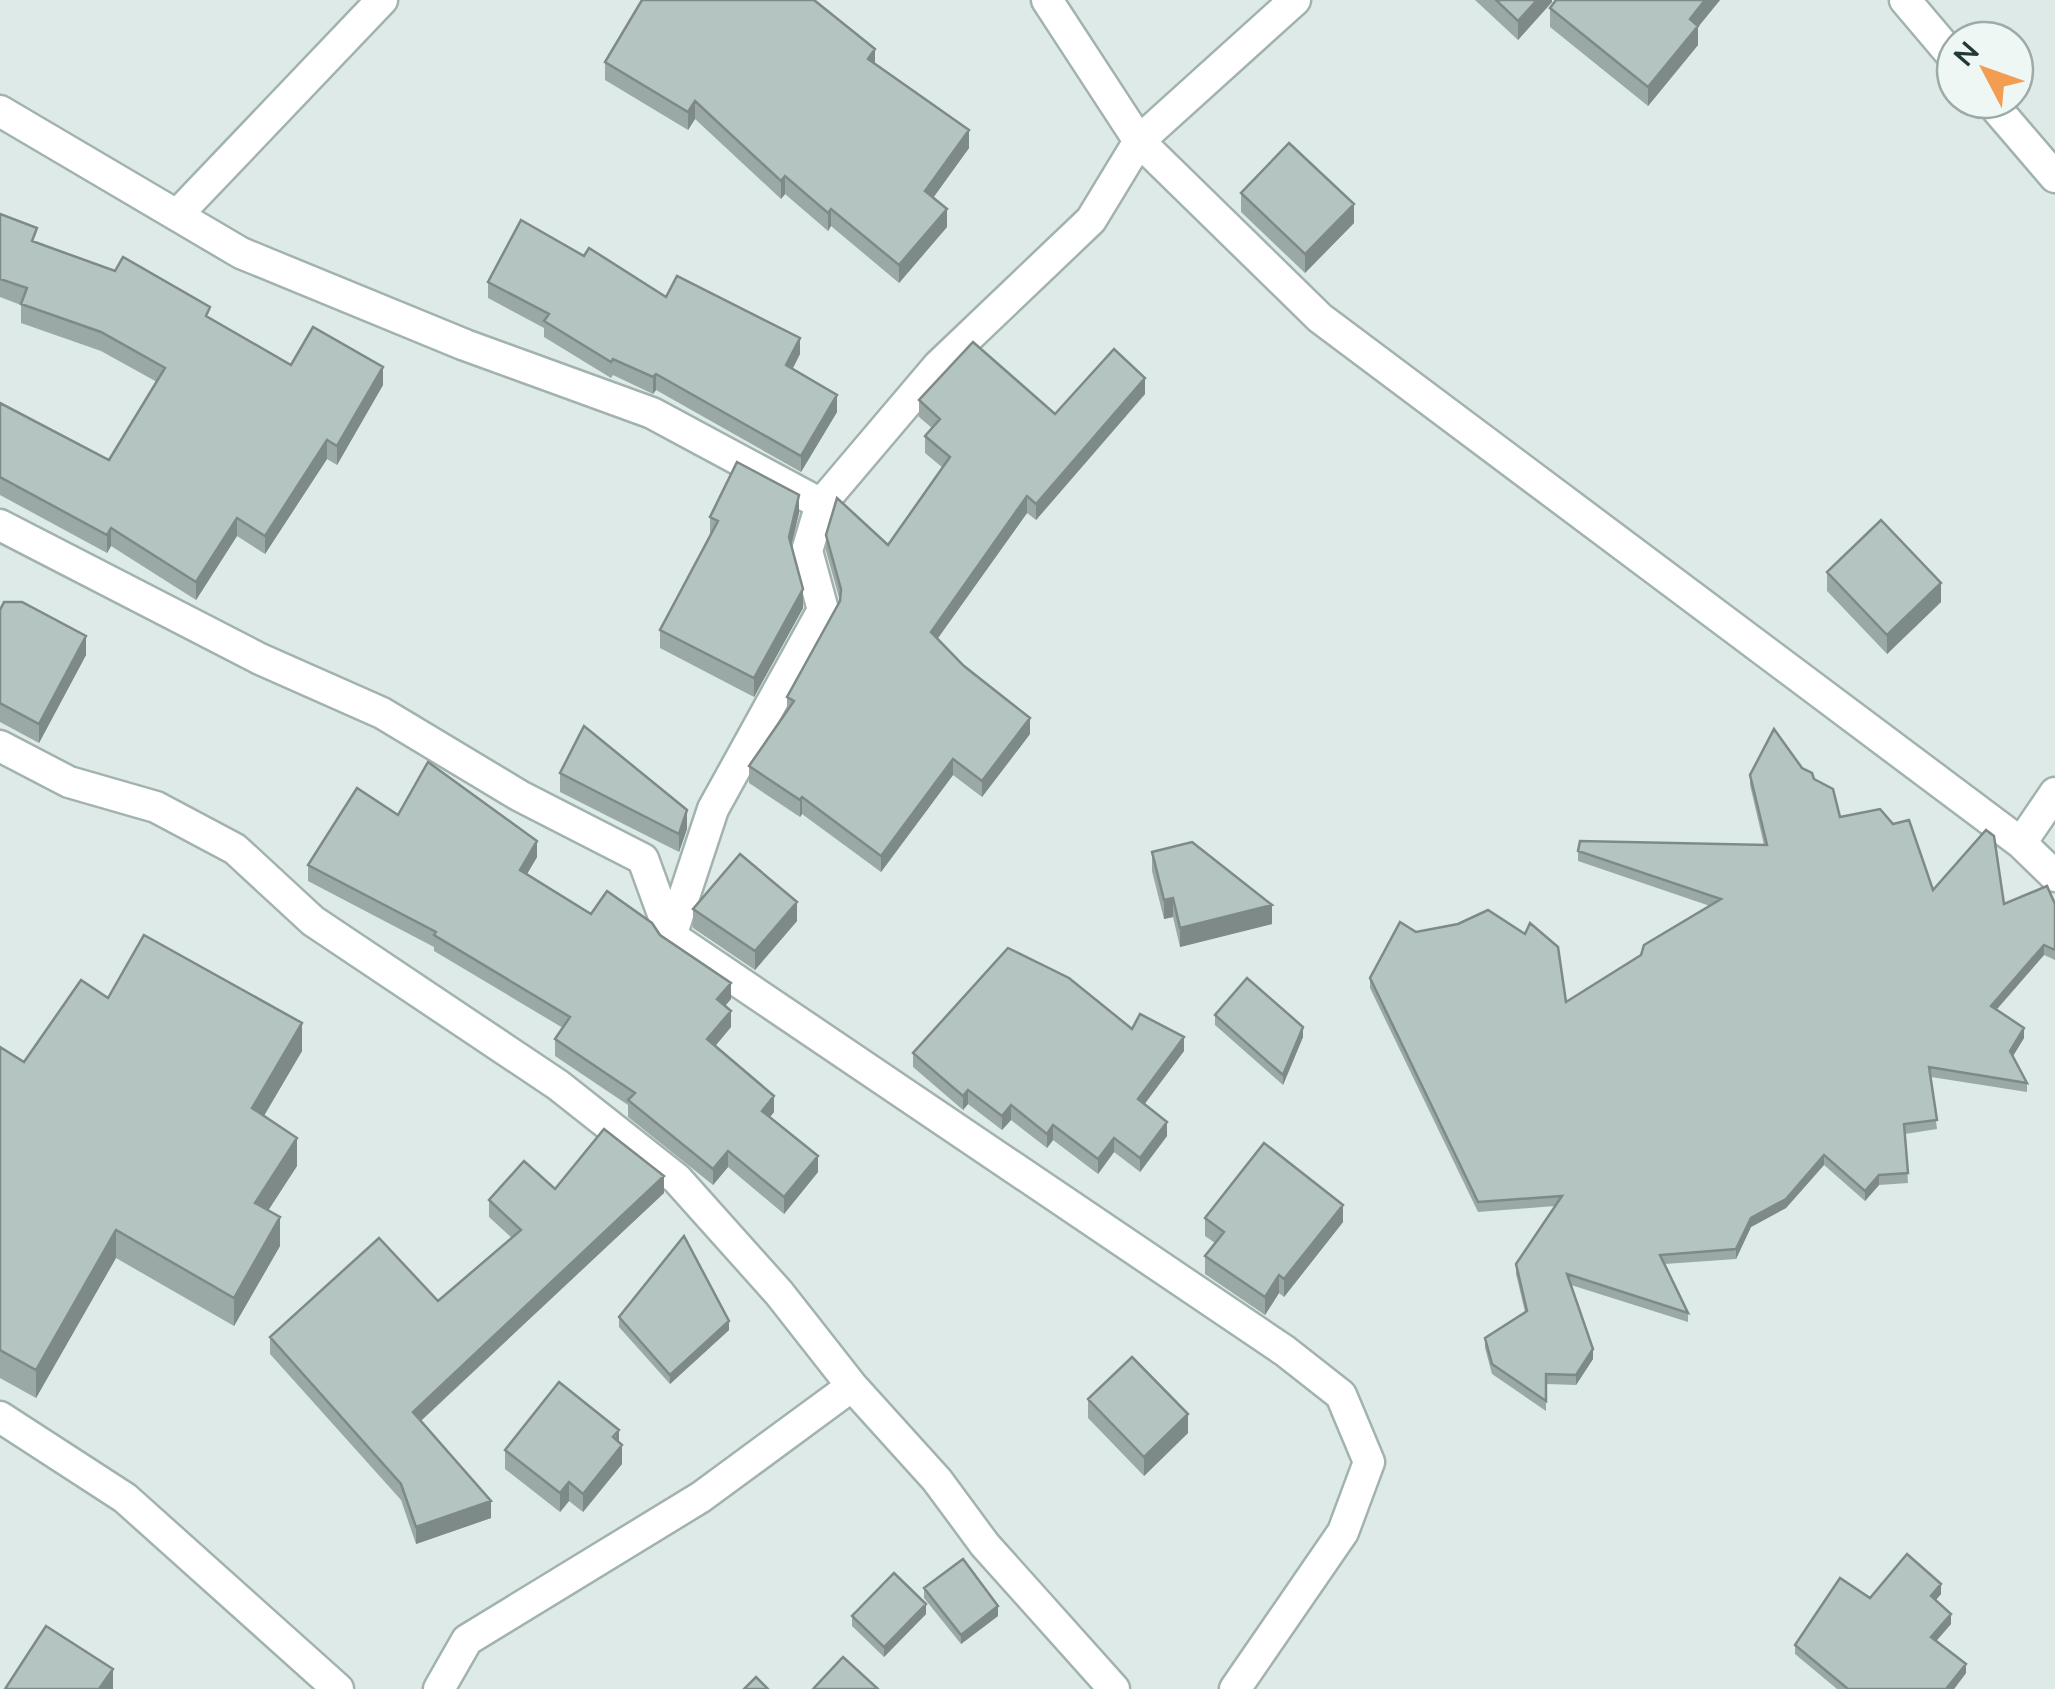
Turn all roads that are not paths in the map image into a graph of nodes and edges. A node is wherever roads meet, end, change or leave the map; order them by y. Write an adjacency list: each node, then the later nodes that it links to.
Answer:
1 (382, 0): 10 (street)
2 (1047, 0): 8 (street)
3 (1295, 0): 8 (street)
4 (1904, 0): 5 (street)
5 (1935, 36)
6 (0, 111): 10 (street)
7 (2006, 120): 9 (street)
8 (1138, 141): 11 (street); 15 (street)
9 (2055, 178)
10 (177, 215): 11 (street)
11 (822, 504): 17 (street)
12 (0, 525): 17 (street)
13 (0, 746): 18 (street)
14 (2055, 792): 15 (street)
15 (2021, 843): 16 (street)
16 (2055, 876)
17 (671, 936): 23 (street)
18 (852, 1386): 21 (street); 22 (street)
19 (0, 1417): 20 (street)
20 (338, 1689)
21 (439, 1689)
22 (1114, 1689)
23 (1234, 1689)

